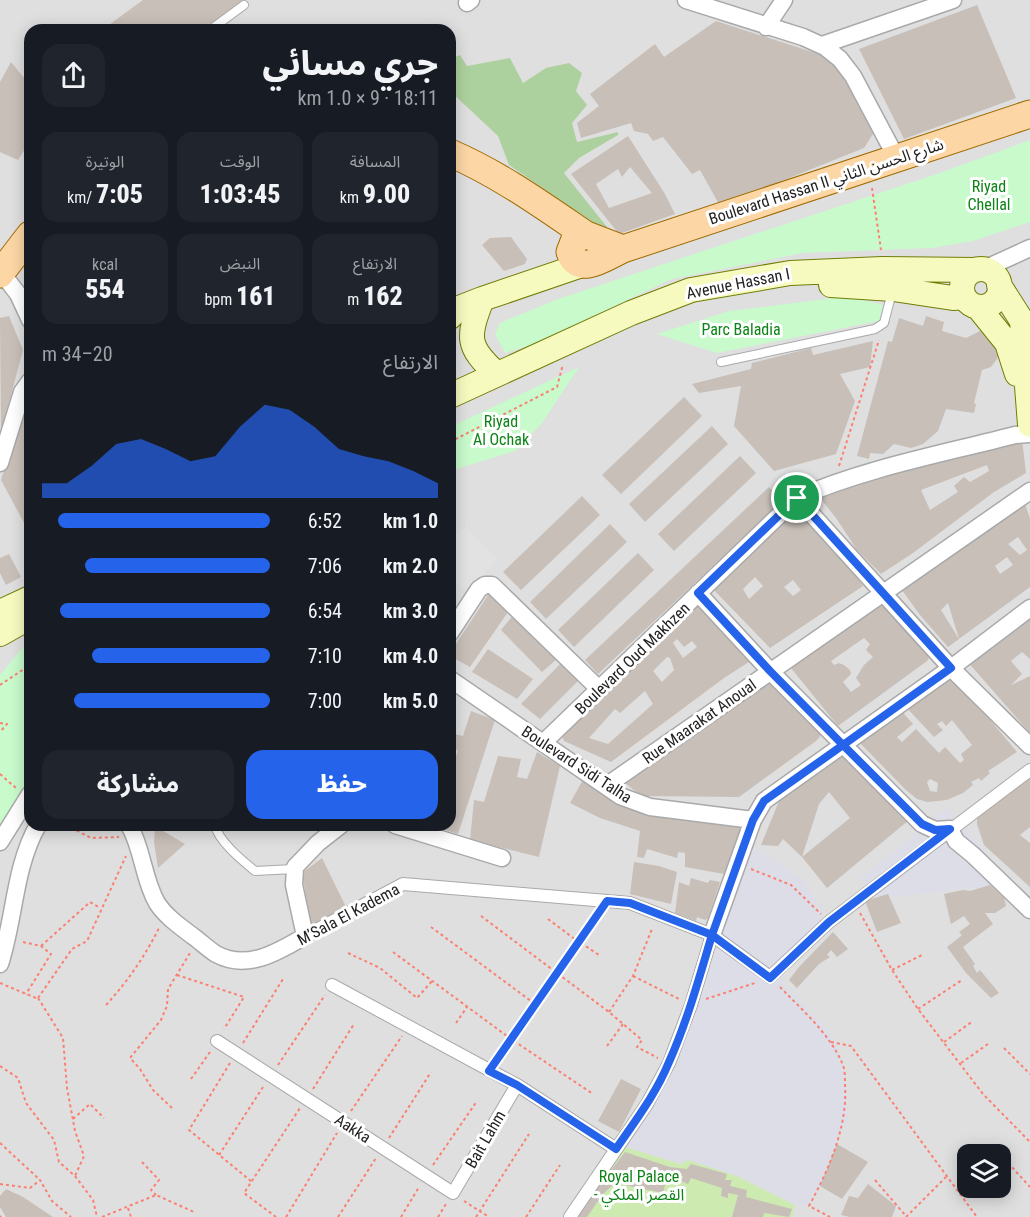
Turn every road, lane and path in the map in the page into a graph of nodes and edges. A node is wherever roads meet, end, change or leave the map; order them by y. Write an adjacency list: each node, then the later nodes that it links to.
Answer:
1 (686, 0): 4 (street)
2 (784, 0): 7 (street)
3 (953, 0): 8 (street)
4 (702, 3): 7 (street)
5 (244, 5): 6 (lane)
6 (218, 24)
7 (766, 27): 8 (street)
8 (822, 45): 11 (street)
9 (1030, 114): 11 (main road, Boulevard Hassan II شارع الحسن الثاني)
10 (456, 155): 18 (main road)
11 (896, 157): 12 (main road, Boulevard Hassan II شارع الحسن الثاني)
12 (870, 167): 17 (path); 18 (main road, Boulevard Hassan II شارع الحسن الثاني)
13 (456, 172): 18 (main road)
14 (24, 224): 19 (main road)
15 (24, 241): 19 (main road)
16 (1030, 248): 20 (street)
17 (881, 249)
18 (584, 250): 22 (main road, Boulevard Hassan II شارع الحسن الثاني)
19 (0, 266): 24 (street)
20 (986, 274): 23 (main road); 23 (main road); 26 (main road); 30 (main road, Avenue Hassan I)
21 (893, 289): 23 (main road, Avenue Hassan I); 27 (lane); 28 (main road, Avenue Hassan I)
22 (482, 298): 25 (main road, Boulevard Hassan II شارع الحسن الثاني); 30 (main road)
23 (975, 304): 26 (main road); 34 (main road)
24 (24, 307)
25 (456, 311)
26 (1026, 321): 34 (main road)
27 (884, 323): 29 (lane); 38 (path)
28 (566, 352): 33 (main road, Avenue Hassan I); 36 (path)
29 (721, 362)
30 (497, 374): 32 (main road, Avenue Hassan I)
31 (24, 389): 37 (street)
32 (456, 393)
33 (456, 405)
34 (1029, 415)
35 (1030, 434): 38 (street)
36 (456, 439)
37 (0, 463)
38 (832, 483): 40 (street)
39 (1030, 491): 41 (street, Rue Maarakat Anoual)
40 (797, 498): 41 (street); 42 (street, Boulevard Oud Makhzen)
41 (883, 592): 48 (street); 50 (street, Rue Maarakat Anoual)
42 (698, 593): 50 (street); 53 (street, Boulevard Oud Makhzen)
43 (1030, 608): 48 (street)
44 (17, 616): 46 (main road); 47 (main road)
45 (456, 624): 53 (street)
46 (0, 634)
47 (0, 649)
48 (951, 668): 57 (street); 58 (street)
49 (24, 669): 52 (path)
50 (770, 671): 57 (street); 61 (street, Rue Maarakat Anoual)
51 (456, 683): 56 (street, Boulevard Sidi Talha)
52 (0, 685)
53 (599, 689): 56 (street, Boulevard Oud Makhzen)
54 (0, 723): 55 (path)
55 (0, 732)
56 (544, 742): 61 (street, Boulevard Sidi Talha)
57 (843, 745): 64 (street); 71 (street)
58 (1030, 746)
59 (1030, 770): 71 (street)
60 (0, 774): 62 (path)
61 (606, 786): 64 (street, Boulevard Sidi Talha)
62 (24, 790)
63 (24, 796): 73 (street)
64 (753, 820): 76 (street)
65 (35, 831): 90 (street)
66 (78, 831): 72 (path)
67 (132, 831): 82 (street, M’Sala El Kadema)
68 (216, 831): 77 (lane)
69 (333, 831): 77 (street)
70 (414, 831): 75 (street)
71 (953, 835): 79 (street); 81 (street)
72 (117, 837)
73 (0, 842)
74 (128, 851): 80 (path)
75 (502, 858)
76 (739, 864): 85 (path); 88 (street)
77 (294, 869): 89 (street)
78 (607, 901): 88 (street, M’Sala El Kadema); 89 (street, M’Sala El Kadema); 92 (path)
79 (854, 903): 85 (street); 99 (path)
80 (101, 909): 93 (path); 110 (path)
81 (1030, 910)
82 (166, 914): 91 (street, M’Sala El Kadema); 112 (path)
83 (481, 916): 101 (path)
84 (549, 919): 92 (path)
85 (829, 922): 102 (street)
86 (431, 927): 111 (path)
87 (652, 929): 115 (path)
88 (712, 935): 102 (street, M’Sala El Kadema); 128 (street)
89 (306, 936): 91 (street, M’Sala El Kadema)
90 (8, 939): 93 (path); 98 (street)
91 (198, 940): 100 (path)
92 (580, 943): 97 (path); 101 (path)
93 (41, 946): 109 (path)
94 (393, 952): 105 (path)
95 (348, 953): 105 (path)
96 (924, 954): 99 (path)
97 (599, 955)
98 (0, 964)
99 (892, 970): 114 (path)
100 (177, 975): 121 (path); 140 (path)
101 (557, 975): 111 (path); 115 (path)
102 (770, 978): 122 (path)
103 (283, 979): 127 (path)
104 (963, 980): 114 (path)
105 (432, 981): 113 (path)
106 (1, 984): 108 (path); 109 (path)
107 (332, 985): 131 (street); 134 (path)
108 (0, 988)
109 (26, 994): 110 (path)
110 (38, 998): 142 (path)
111 (535, 1004): 120 (path)
112 (106, 1005)
113 (467, 1007): 117 (path); 120 (path)
114 (918, 1009): 123 (path)
115 (609, 1012): 119 (path)
116 (973, 1021): 123 (path)
117 (456, 1023)
118 (354, 1024): 138 (path)
119 (623, 1024): 125 (path); 128 (path)
120 (511, 1039): 131 (path); 137 (path)
121 (217, 1041): 127 (street, Aakka); 135 (path)
122 (831, 1042): 154 (path); 176 (path)
123 (944, 1042): 129 (path)
124 (988, 1044): 129 (path)
125 (607, 1046)
126 (1004, 1048): 133 (path)
127 (236, 1054): 134 (street, Aakka); 148 (path)
128 (669, 1063): 147 (street)
129 (960, 1064): 144 (path)
130 (0, 1066): 152 (path)
131 (489, 1071): 136 (street)
132 (431, 1072): 146 (path)
133 (1030, 1074)
134 (271, 1075): 138 (street, Aakka); 148 (path)
135 (191, 1079)
136 (517, 1085): 147 (street); 160 (street, Bait Lahm)
137 (592, 1094)
138 (307, 1098): 146 (street, Aakka); 157 (path)
139 (477, 1101): 153 (path)
140 (172, 1108)
141 (104, 1118): 142 (path)
142 (73, 1119): 152 (path)
143 (529, 1134): 164 (path)
144 (1030, 1142)
145 (0, 1143): 155 (path)
146 (382, 1147): 153 (street, Aakka); 170 (path)
147 (616, 1149): 175 (street)
148 (219, 1155): 157 (path)
149 (142, 1162): 161 (path)
150 (560, 1165): 174 (path)
151 (1011, 1166): 159 (path)
152 (75, 1176): 166 (path)
153 (426, 1176): 160 (street, Aakka); 171 (path)
154 (946, 1176): 177 (path); 178 (path)
155 (40, 1180): 158 (path); 165 (path)
156 (875, 1180): 177 (path)
157 (252, 1182): 169 (path)
158 (0, 1184)
159 (1030, 1187)
160 (453, 1193): 164 (path)
161 (156, 1195): 162 (path); 163 (path)
162 (128, 1207): 167 (path); 168 (path)
163 (194, 1212)
164 (480, 1212): 172 (path); 173 (path)
165 (71, 1217)
166 (97, 1217)
167 (102, 1217)
168 (131, 1217)
169 (276, 1217)
170 (338, 1217)
171 (401, 1217)
172 (476, 1217)
173 (489, 1217)
174 (526, 1217)
175 (570, 1217)
176 (831, 1217)
177 (906, 1217)
178 (977, 1217)

